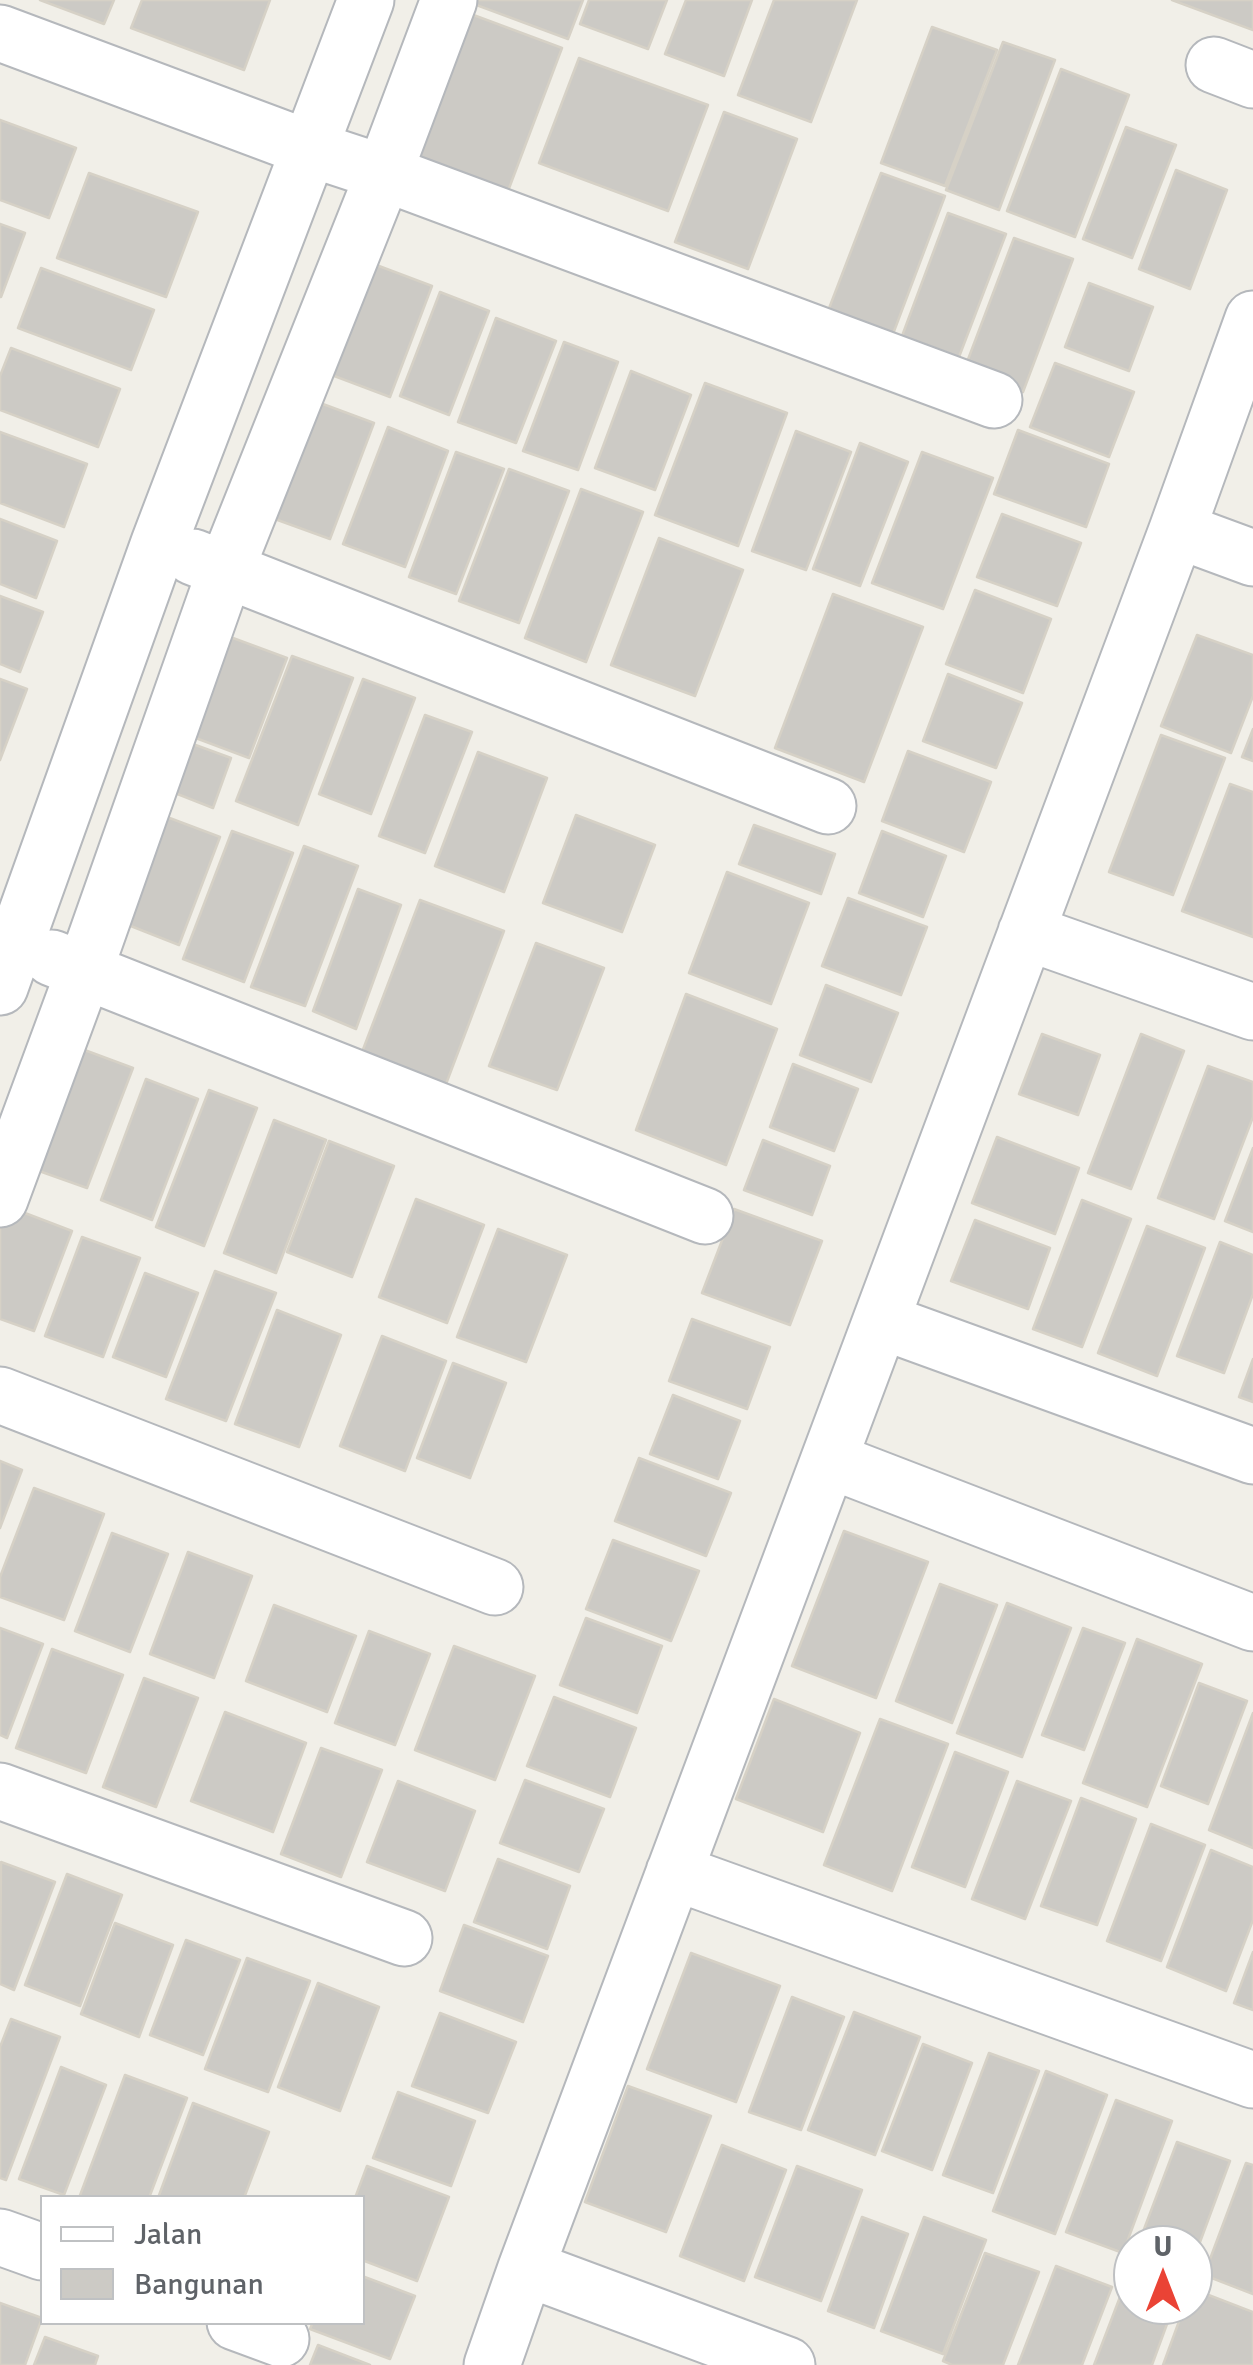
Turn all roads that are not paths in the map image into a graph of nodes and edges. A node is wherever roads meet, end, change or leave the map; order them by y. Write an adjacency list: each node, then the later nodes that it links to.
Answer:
1 (366, 0): 4 (street)
2 (448, 0): 5 (street)
3 (0, 34): 4 (street)
4 (308, 148): 5 (street); 9 (street)
5 (384, 173): 7 (street); 11 (street)
6 (1253, 319): 8 (street)
7 (994, 400)
8 (1177, 530): 10 (street); 13 (street)
9 (158, 543): 11 (street); 14 (street)
10 (1253, 558)
11 (226, 569): 12 (street); 15 (street)
12 (828, 806)
13 (1026, 932): 16 (street); 19 (street)
14 (8, 966): 15 (street)
15 (84, 969): 17 (street); 18 (street)
16 (1253, 1012)
17 (0, 1199)
18 (705, 1216)
19 (881, 1321): 21 (street); 22 (street)
20 (0, 1395): 23 (street)
21 (1253, 1456)
22 (829, 1460): 24 (street); 26 (street)
23 (495, 1587)
24 (1253, 1623)
25 (0, 1790): 27 (street)
26 (674, 1872): 28 (street); 31 (street)
27 (404, 1938)
28 (1253, 2080)
29 (0, 2237): 30 (street)
30 (40, 2251)
31 (526, 2268): 32 (street); 33 (street)
32 (492, 2365)
33 (787, 2365)

